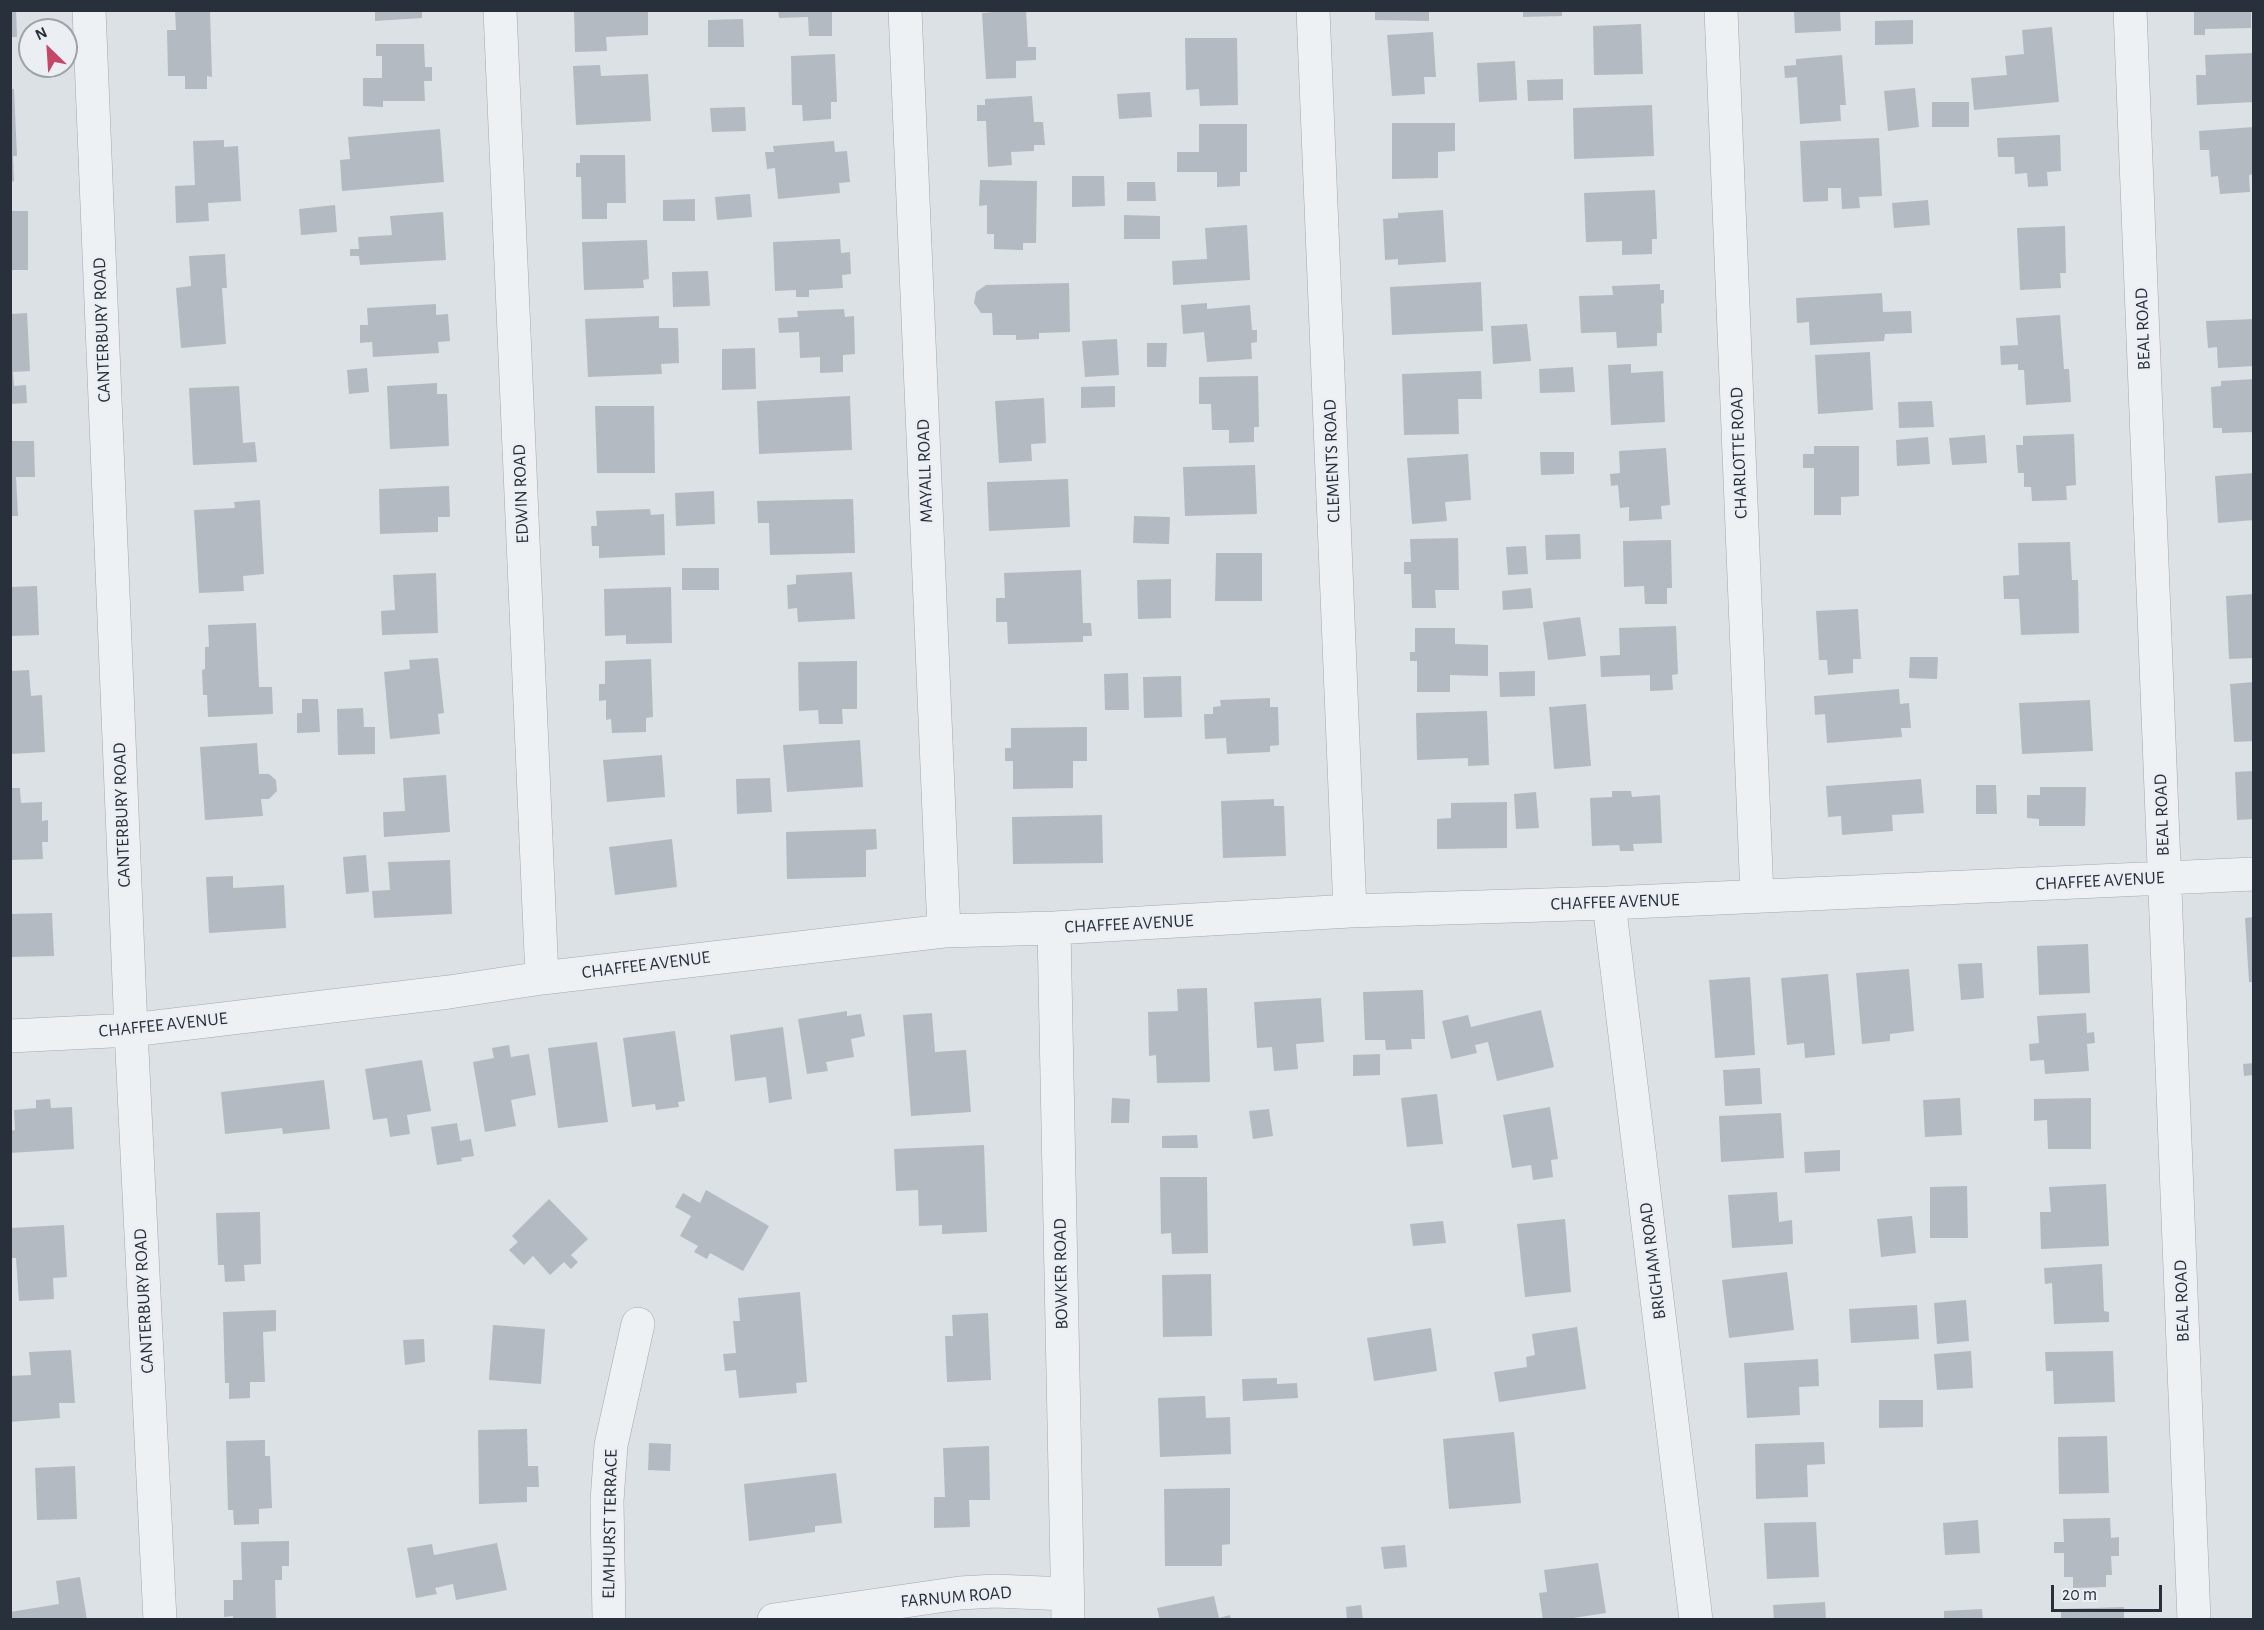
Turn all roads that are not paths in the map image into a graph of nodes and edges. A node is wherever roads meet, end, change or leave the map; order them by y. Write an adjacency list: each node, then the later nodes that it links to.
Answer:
1 (89, 10): 15 (street, CANTERBURY ROAD)
2 (500, 10): 14 (street, EDWIN ROAD)
3 (905, 10): 13 (street, MAYALL ROAD)
4 (1313, 10): 11 (street, CLEMENTS ROAD)
5 (1721, 10): 9 (street, CHARLOTTE ROAD)
6 (2130, 10): 8 (street, BEAL ROAD)
7 (2253, 874): 8 (street, CHAFFEE AVENUE)
8 (2165, 878): 9 (street, CHAFFEE AVENUE); 23 (street, BEAL ROAD)
9 (1757, 896): 10 (street, CHAFFEE AVENUE)
10 (1609, 903): 11 (street, CHAFFEE AVENUE); 22 (street, BRIGHAM ROAD)
11 (1350, 911): 12 (street, CHAFFEE AVENUE)
12 (1054, 928): 13 (street, CHAFFEE AVENUE); 18 (street, BOWKER ROAD)
13 (944, 931): 14 (street, CHAFFEE AVENUE)
14 (542, 978): 15 (street, CHAFFEE AVENUE)
15 (131, 1030): 16 (street, CHAFFEE AVENUE); 19 (street, CANTERBURY ROAD)
16 (10, 1036)
17 (638, 1324): 20 (street, ELMHURST TERRACE)
18 (1067, 1607): 21 (street, FARNUM ROAD)
19 (160, 1620)
20 (609, 1620)
21 (774, 1620)
22 (1696, 1620)
23 (2194, 1620)

